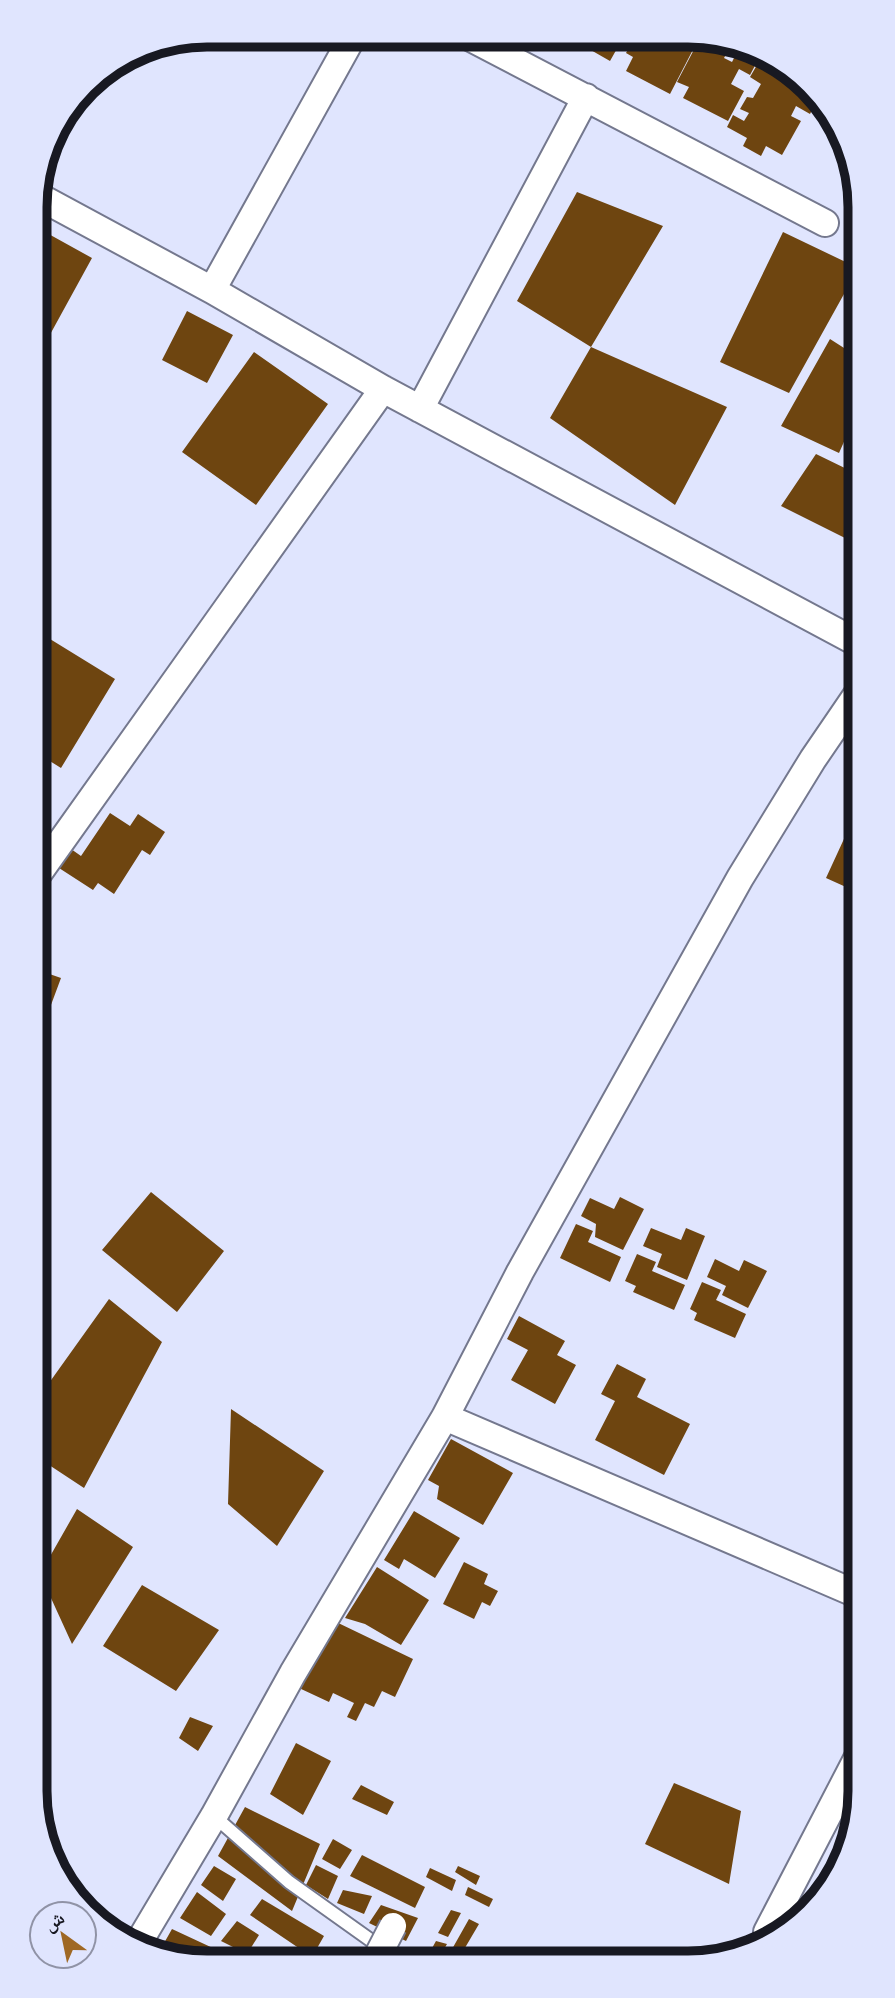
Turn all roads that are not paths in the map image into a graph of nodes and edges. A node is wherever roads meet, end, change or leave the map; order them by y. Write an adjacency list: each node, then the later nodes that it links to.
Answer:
1 (347, 47): 6 (street)
2 (488, 47): 3 (street)
3 (586, 97): 5 (street); 8 (street)
4 (48, 201): 6 (street)
5 (825, 223)
6 (212, 290): 7 (street)
7 (383, 389): 8 (street); 11 (street)
8 (421, 409): 9 (street)
9 (848, 638)
10 (848, 708): 12 (street)
11 (48, 861)
12 (445, 1417): 13 (street); 15 (street)
13 (847, 1590)
14 (847, 1778): 17 (street)
15 (214, 1816): 18 (street); 20 (lane)
16 (393, 1926): 19 (street, bridge)
17 (769, 1929)
18 (142, 1936)
19 (380, 1951)
20 (386, 1951)

